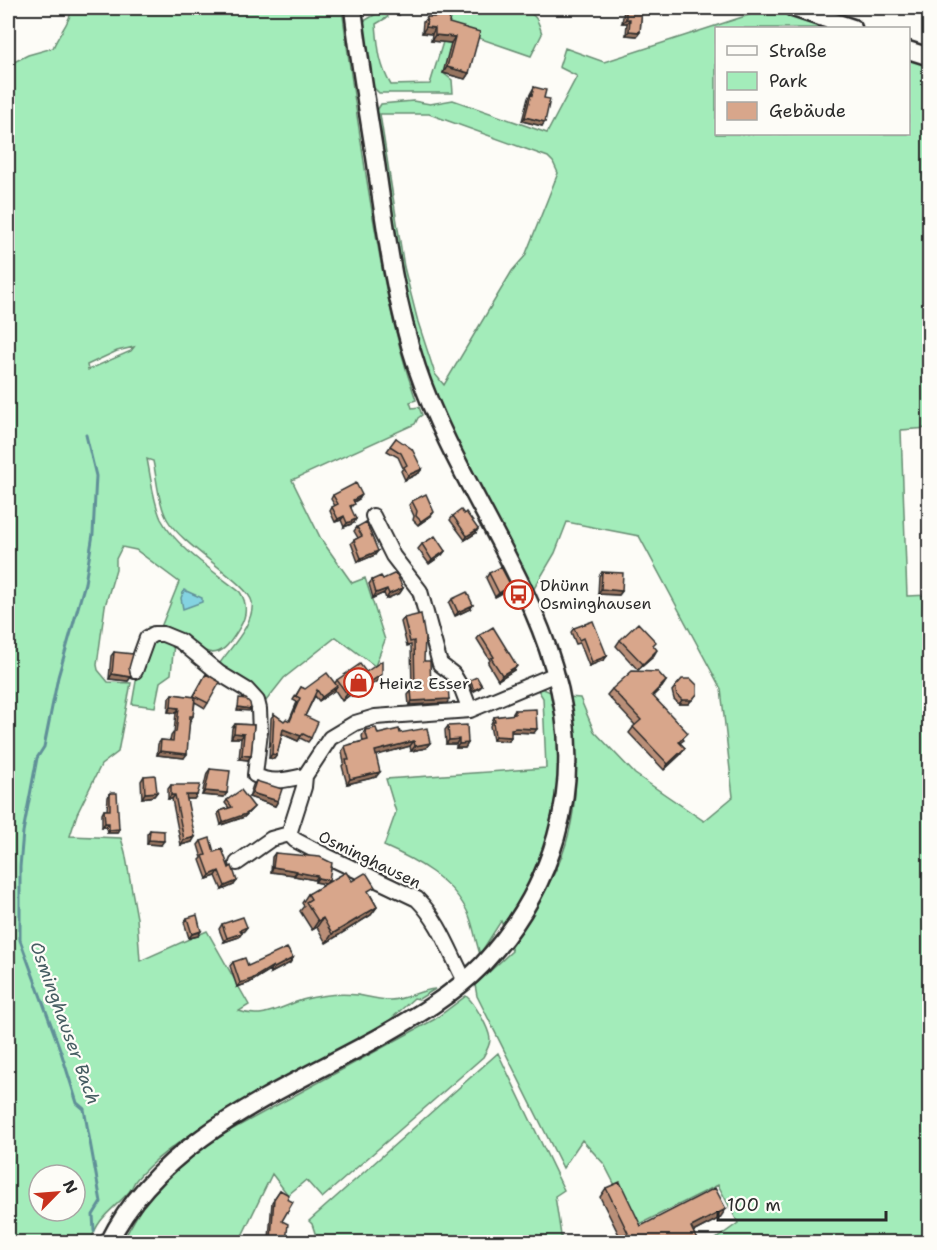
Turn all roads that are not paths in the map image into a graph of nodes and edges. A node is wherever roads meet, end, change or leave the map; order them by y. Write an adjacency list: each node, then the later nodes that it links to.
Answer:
1 (353, 8): 8 (main road)
2 (793, 8): 3 (main road)
3 (850, 27)
4 (910, 50): 5 (main road)
5 (930, 57)
6 (373, 516): 9 (street)
7 (135, 671): 10 (street)
8 (556, 674): 9 (street); 13 (main road)
9 (470, 710): 10 (street)
10 (305, 776): 11 (street)
11 (289, 834): 12 (street); 13 (street, Osminghausen)
12 (237, 863)
13 (465, 981): 14 (main road)
14 (109, 1242)

